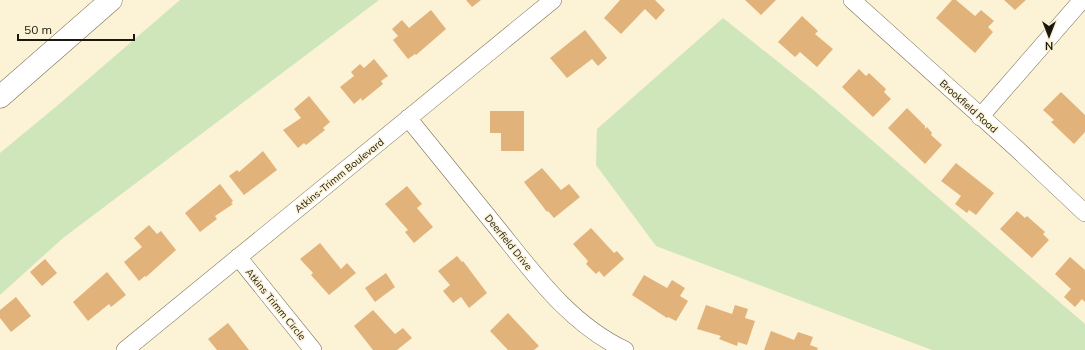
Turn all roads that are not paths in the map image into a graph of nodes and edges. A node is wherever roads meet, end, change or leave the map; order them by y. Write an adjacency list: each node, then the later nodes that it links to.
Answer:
1 (111, 0): 5 (highway)
2 (553, 0): 7 (street, Atkins-Trimm Boulevard)
3 (852, 0): 6 (street, Brookfield Road)
4 (1082, 0): 6 (street)
5 (0, 97)
6 (980, 117): 8 (street, Brookfield Road)
7 (408, 118): 9 (street, Atkins-Trimm Boulevard); 12 (street, Deerfield Drive)
8 (1085, 213)
9 (238, 257): 10 (street, Atkins-Trimm Boulevard); 11 (street, Atkins Trimm Circle)
10 (125, 350)
11 (313, 350)
12 (625, 350)

